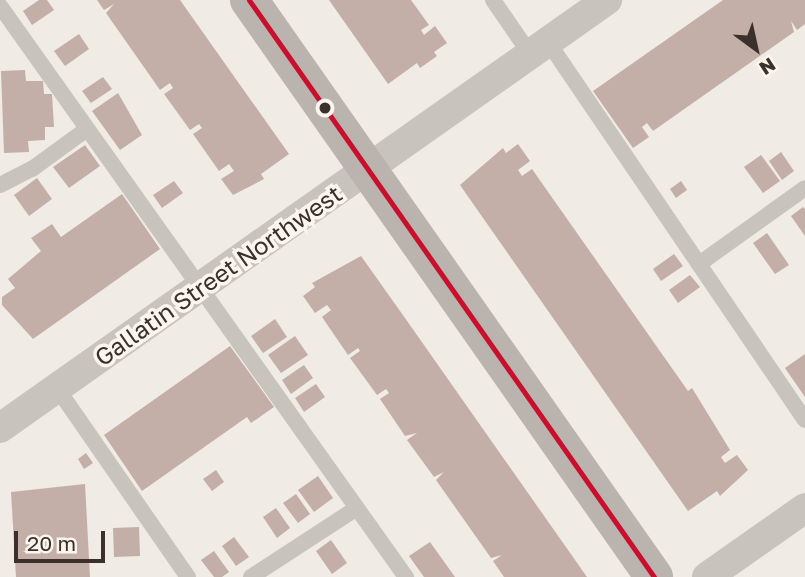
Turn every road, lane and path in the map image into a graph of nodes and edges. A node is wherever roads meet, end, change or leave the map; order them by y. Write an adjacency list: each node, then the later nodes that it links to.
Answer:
1 (248, 0): 7 (street)
2 (493, 0): 5 (lane)
3 (607, 0): 5 (street, Gallatin Street Northwest)
4 (0, 6): 6 (lane)
5 (539, 48): 7 (street, Gallatin Street Northwest); 10 (lane)
6 (87, 129): 8 (lane); 11 (lane)
7 (367, 169): 11 (street, Gallatin Street Northwest); 20 (street)
8 (0, 185)
9 (805, 188): 10 (lane)
10 (699, 264): 13 (lane)
11 (200, 288): 12 (street, Gallatin Street Northwest); 15 (lane)
12 (57, 388): 14 (street, Gallatin Street Northwest); 17 (lane)
13 (805, 420)
14 (0, 428)
15 (357, 508): 18 (lane); 19 (lane)
16 (805, 508): 21 (street)
17 (188, 577)
18 (251, 577)
19 (406, 577)
20 (654, 577)
21 (707, 577)

